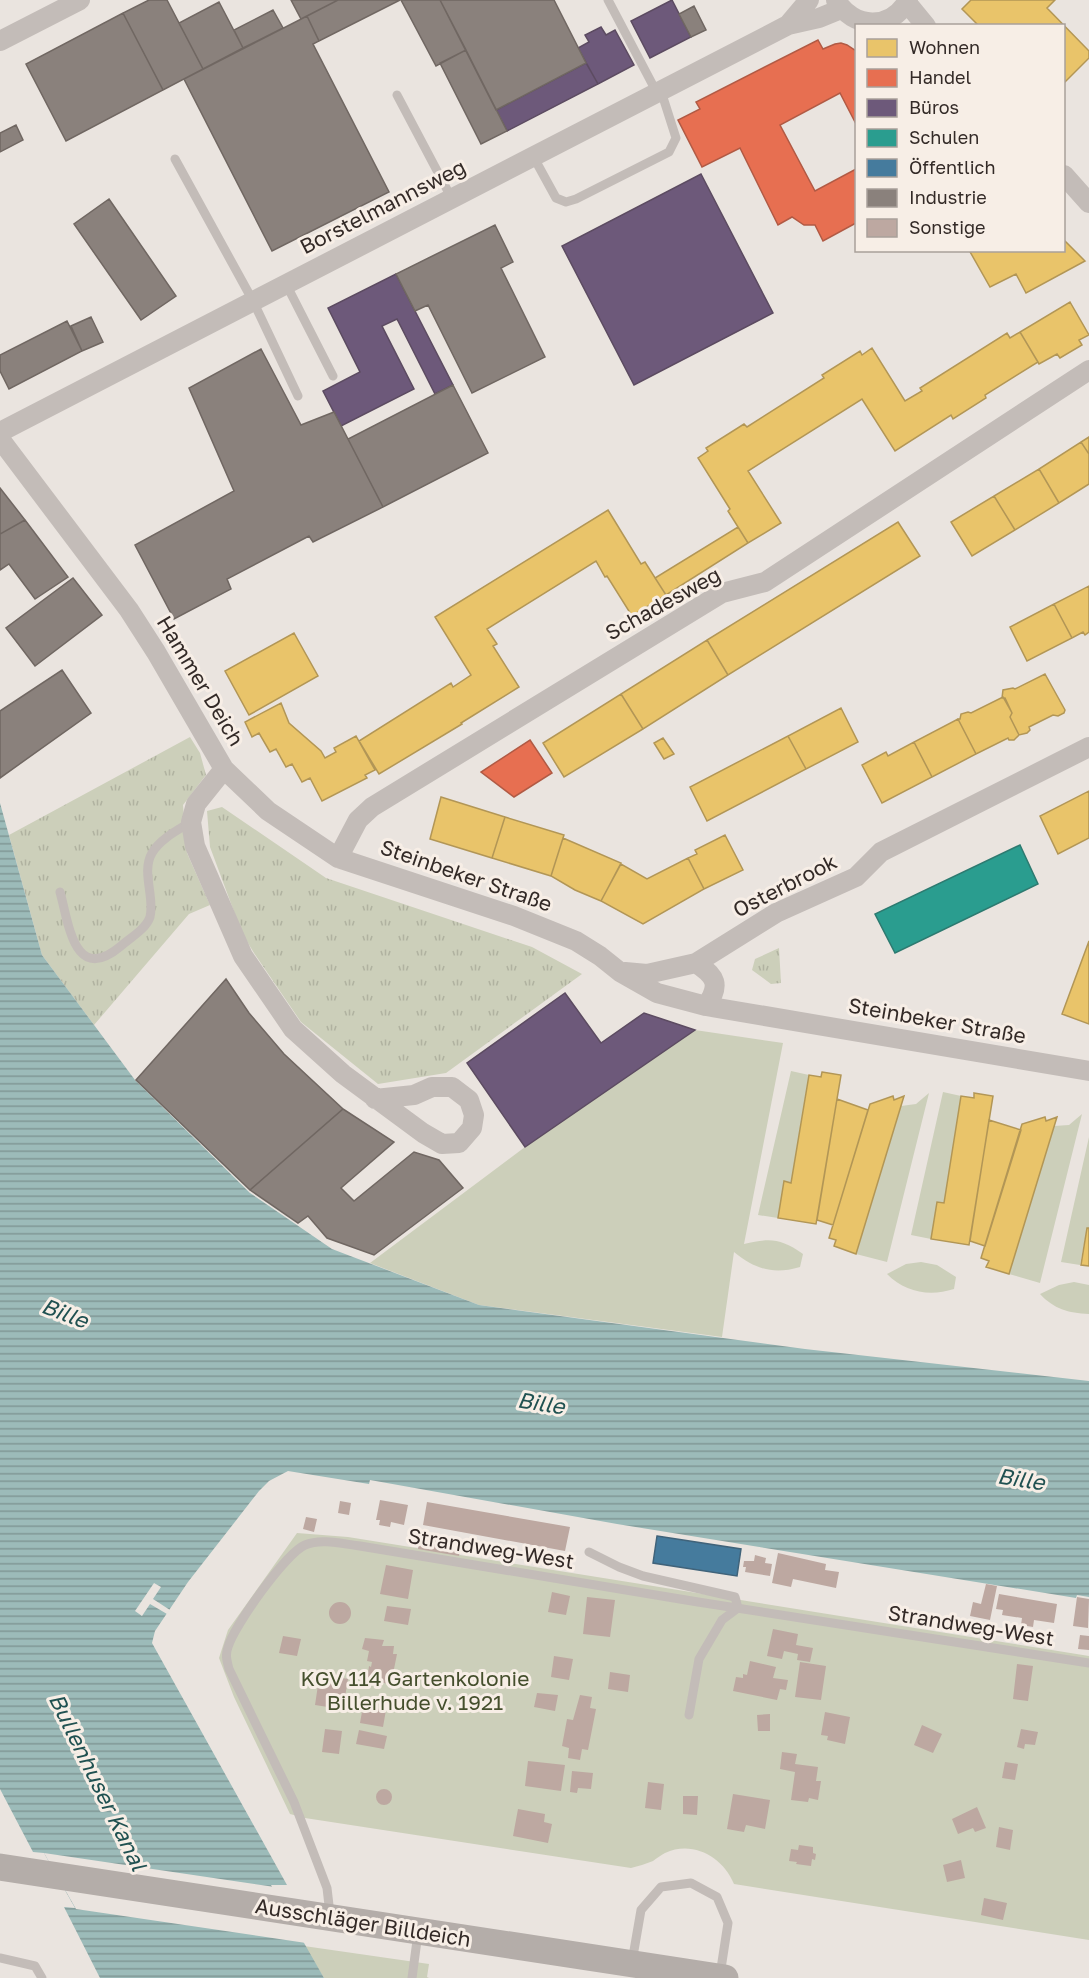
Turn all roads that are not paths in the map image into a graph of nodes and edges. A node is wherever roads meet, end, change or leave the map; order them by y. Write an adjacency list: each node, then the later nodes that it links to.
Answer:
1 (80, 0): 9 (street)
2 (608, 0): 10 (lane)
3 (809, 0): 8 (street, Borstelmannsweg)
4 (908, 1): 6 (street); 7 (street)
5 (838, 4): 6 (street); 8 (street, Borstelmannsweg)
6 (889, 23)
7 (925, 24)
8 (788, 25): 10 (street, Borstelmannsweg)
9 (0, 41)
10 (659, 92): 12 (street, Borstelmannsweg); 12 (lane)
11 (397, 94): 15 (lane)
12 (533, 156): 15 (street, Borstelmannsweg)
13 (175, 159): 18 (lane)
14 (1065, 177): 16 (street)
15 (452, 199): 17 (street, Borstelmannsweg)
16 (1089, 202)
17 (286, 284): 18 (street, Borstelmannsweg); 20 (lane)
18 (253, 301): 21 (lane); 22 (street, Borstelmannsweg)
19 (1089, 370): 27 (street, Schadesweg)
20 (333, 376)
21 (298, 396)
22 (0, 432)
23 (0, 439): 25 (street, Hammer Deich)
24 (1089, 747): 29 (street, Osterbrook)
25 (224, 769): 26 (street, Hammer Deich); 27 (street, Steinbeker Straße)
26 (191, 822): 28 (lane); 33 (street)
27 (338, 858): 30 (street, Steinbeker Straße)
28 (60, 892)
29 (696, 963): 30 (street, Osterbrook); 31 (street)
30 (620, 972): 31 (street, Steinbeker Straße)
31 (705, 1006): 32 (street, Steinbeker Straße)
32 (1089, 1071)
33 (375, 1099): 33 (street)
34 (589, 1552): 35 (lane)
35 (738, 1608): 36 (lane, Strandweg-West); 37 (lane); 39 (lane, Strandweg-West)
36 (1089, 1663)
37 (689, 1714)
38 (0, 1868): 39 (street, Ausschläger Billdeich)
39 (330, 1918): 40 (street, Ausschläger Billdeich)
40 (419, 1931): 42 (street, Ausschläger Billdeich); 45 (lane)
41 (0, 1958): 44 (lane)
42 (632, 1964): 43 (street, Ausschläger Billdeich); 43 (lane)
43 (720, 1977): 46 (street, Ausschläger Billdeich)
44 (42, 1978)
45 (412, 1978)
46 (725, 1978)

